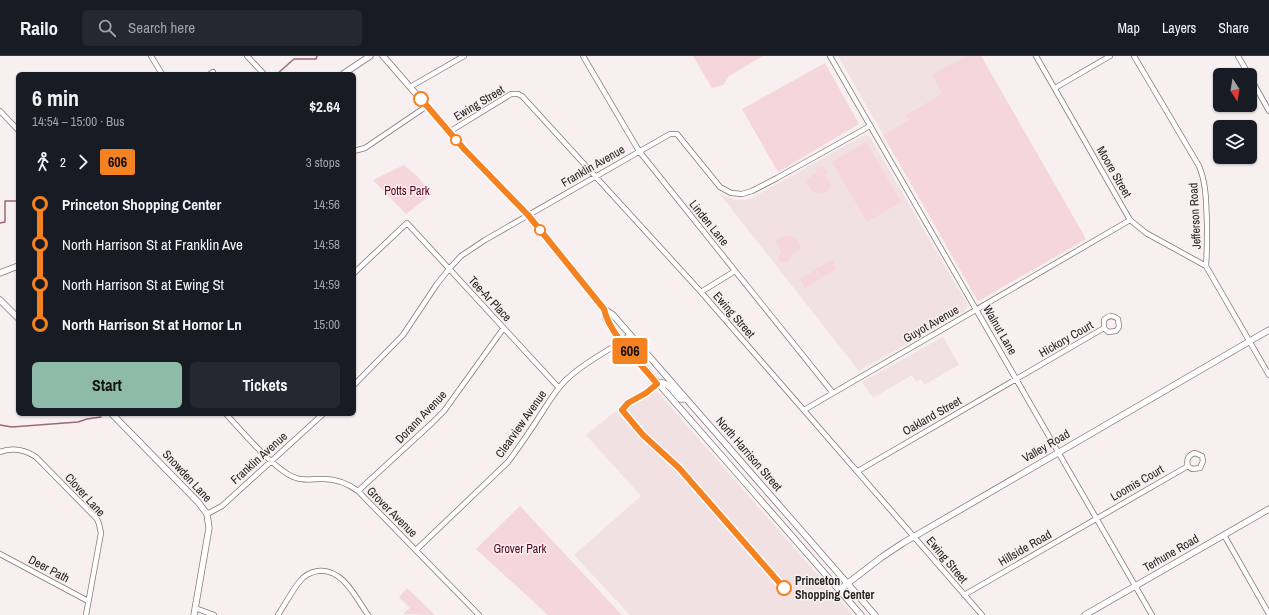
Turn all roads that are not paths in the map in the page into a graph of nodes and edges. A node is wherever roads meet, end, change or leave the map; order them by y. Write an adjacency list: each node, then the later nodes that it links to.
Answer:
1 (151, 56): 14 (street)
2 (247, 56): 12 (street)
3 (370, 56): 16 (street)
4 (383, 56): 17 (street, North Harrison Street)
5 (464, 56): 17 (street)
6 (583, 56): 27 (street, Linden Lane)
7 (830, 56): 23 (street, Walnut Lane)
8 (1036, 56): 18 (street, Moore Street)
9 (1110, 56): 18 (street)
10 (1134, 56): 31 (street, Jefferson Road)
11 (1238, 56): 13 (street)
12 (252, 58): 15 (street)
13 (1245, 68)
14 (161, 72)
15 (262, 72)
16 (346, 72)
17 (410, 87): 20 (street, North Harrison Street)
18 (1055, 88): 30 (street, Moore Street)
19 (1257, 90): 22 (street)
20 (427, 106): 25 (street, North Harrison Street); 26 (street)
21 (0, 111): 24 (street)
22 (1269, 111)
23 (870, 126): 27 (street, Franklin Avenue); 40 (street, Walnut Lane)
24 (16, 128)
25 (449, 132): 28 (street, Ewing Street); 29 (street, North Harrison Street)
26 (356, 150)
27 (639, 151): 28 (street, Franklin Avenue); 35 (street, Linden Lane)
28 (596, 176): 29 (street, Franklin Avenue); 37 (street, Ewing Street)
29 (528, 215): 34 (street, Franklin Avenue); 39 (street, North Harrison Street)
30 (1130, 220): 31 (street, Moore Street); 40 (street, Guyot Avenue)
31 (1206, 266): 46 (street, Jefferson Road)
32 (16, 267): 36 (street)
33 (356, 270): 34 (street, Tee-Ar Place)
34 (449, 270): 43 (street, Tee-Ar Place); 52 (street, Franklin Avenue)
35 (735, 271): 37 (street); 55 (street, Linden Lane)
36 (0, 273)
37 (701, 292): 57 (street, Ewing Street)
38 (0, 300): 41 (street)
39 (604, 309): 45 (street, North Harrison Street); 47 (street, North Harrison Street)
40 (976, 310): 51 (street, Walnut Lane); 55 (street, Guyot Avenue)
41 (16, 316)
42 (1104, 328): 51 (street, Hickory Court)
43 (503, 329): 54 (street, Tee-Ar Place); 68 (street, Dorann Avenue)
44 (1269, 330): 46 (street, Valley Road)
45 (630, 335): 47 (street, Clearview Avenue); 48 (street, North Harrison Street)
46 (1249, 341): 50 (street, Jefferson Road); 64 (street, Valley Road)
47 (622, 342): 49 (street, North Harrison Street); 54 (street, Clearview Avenue)
48 (648, 355): 49 (street); 56 (street, North Harrison Street)
49 (642, 366): 53 (street, North Harrison Street)
50 (1269, 376)
51 (1016, 379): 64 (street, Walnut Lane); 67 (street, Oakland Street)
52 (356, 383)
53 (657, 384): 56 (street); 62 (street, North Harrison Street)
54 (559, 388): 74 (street, Clearview Avenue)
55 (833, 393): 57 (street, Guyot Avenue)
56 (686, 399): 58 (street, North Harrison Street)
57 (804, 410): 67 (street, Ewing Street)
58 (698, 413): 62 (street); 76 (street, North Harrison Street)
59 (114, 416): 70 (street, Snowden Lane)
60 (228, 416): 65 (street, Grover Avenue)
61 (321, 416): 65 (street, Franklin Avenue)
62 (700, 431): 78 (street, North Harrison Street)
63 (0, 452): 80 (street, Clover Lane)
64 (1058, 452): 71 (street, Walnut Lane); 73 (street, Valley Road)
65 (272, 461): 68 (street, Grover Avenue); 70 (street, Franklin Avenue)
66 (1188, 466): 71 (street, Loomis Court)
67 (858, 471): 73 (street, Ewing Street)
68 (358, 491): 74 (street, Grover Avenue)
69 (1269, 509): 72 (street, Terhune Road)
70 (207, 514): 81 (street, Snowden Lane)
71 (1096, 518): 77 (street, Walnut Lane); 79 (street, Hillside Road)
72 (1224, 535): 77 (street, Terhune Road); 82 (street)
73 (914, 536): 76 (street, Valley Road); 79 (street, Ewing Street)
74 (416, 550): 88 (street, Grover Avenue)
75 (0, 554): 80 (street, Deer Path)
76 (847, 584): 78 (street, Valley Road); 90 (street, North Harrison Street)
77 (1135, 586): 92 (street, Terhune Road); 93 (street, Walnut Lane)
78 (839, 590): 89 (street, North Harrison Street)
79 (964, 595): 91 (street, Ewing Street)
80 (88, 601): 83 (street, Clover Lane)
81 (195, 608): 84 (street, Snowden Lane); 85 (street)
82 (1269, 614)
83 (86, 615)
84 (194, 615)
85 (214, 615)
86 (278, 615): 87 (street)
87 (368, 615)
88 (479, 615)
89 (861, 615)
90 (875, 615)
91 (982, 615)
92 (1085, 615)
93 (1152, 615)

